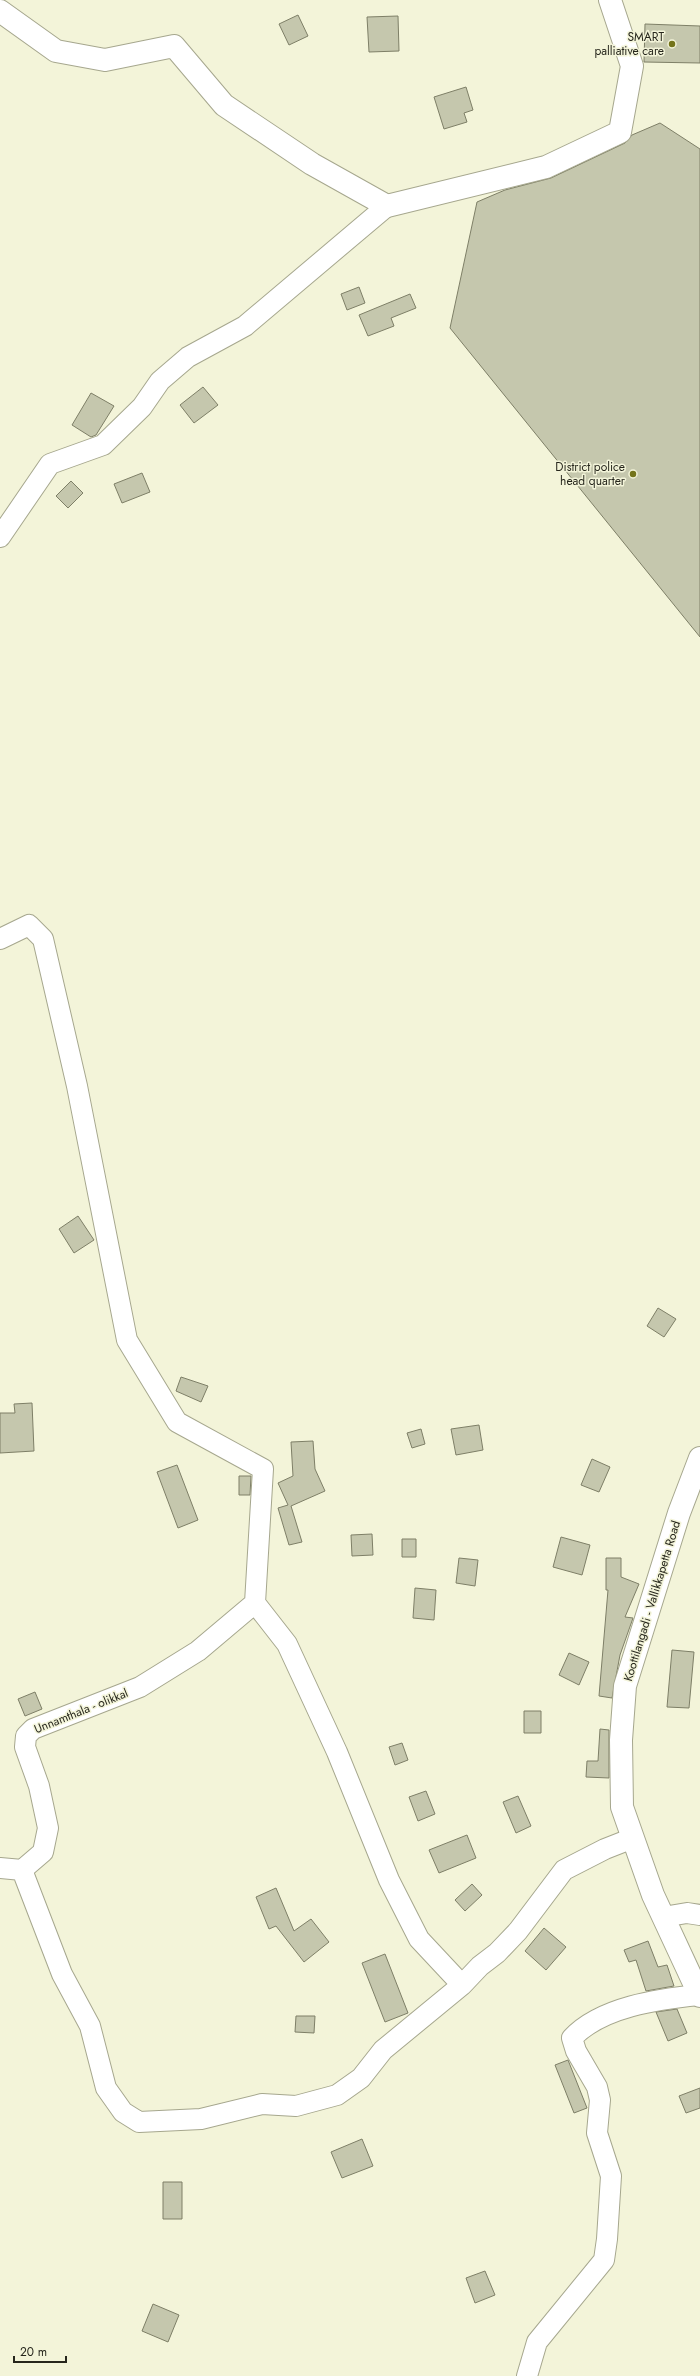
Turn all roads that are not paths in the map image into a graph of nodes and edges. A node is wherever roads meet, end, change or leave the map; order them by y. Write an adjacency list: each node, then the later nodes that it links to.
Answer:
1 (610, 0): 3 (main road)
2 (0, 11): 3 (main road)
3 (387, 206): 4 (street)
4 (0, 537)
5 (0, 939): 7 (street)
6 (700, 1458): 8 (main road, Koottilangadi - Vallikkapetta Road)
7 (255, 1603): 10 (street, Unnamthala - olikkal); 13 (street)
8 (633, 1838): 12 (main road, Koottilangadi - Vallikkapetta Road); 13 (street)
9 (0, 1868): 10 (street)
10 (22, 1870): 13 (street)
11 (700, 1915): 12 (street)
12 (663, 1917): 14 (main road, Koottilangadi - Vallikkapetta Road)
13 (462, 1985)
14 (700, 1995): 15 (street)
15 (527, 2376)

